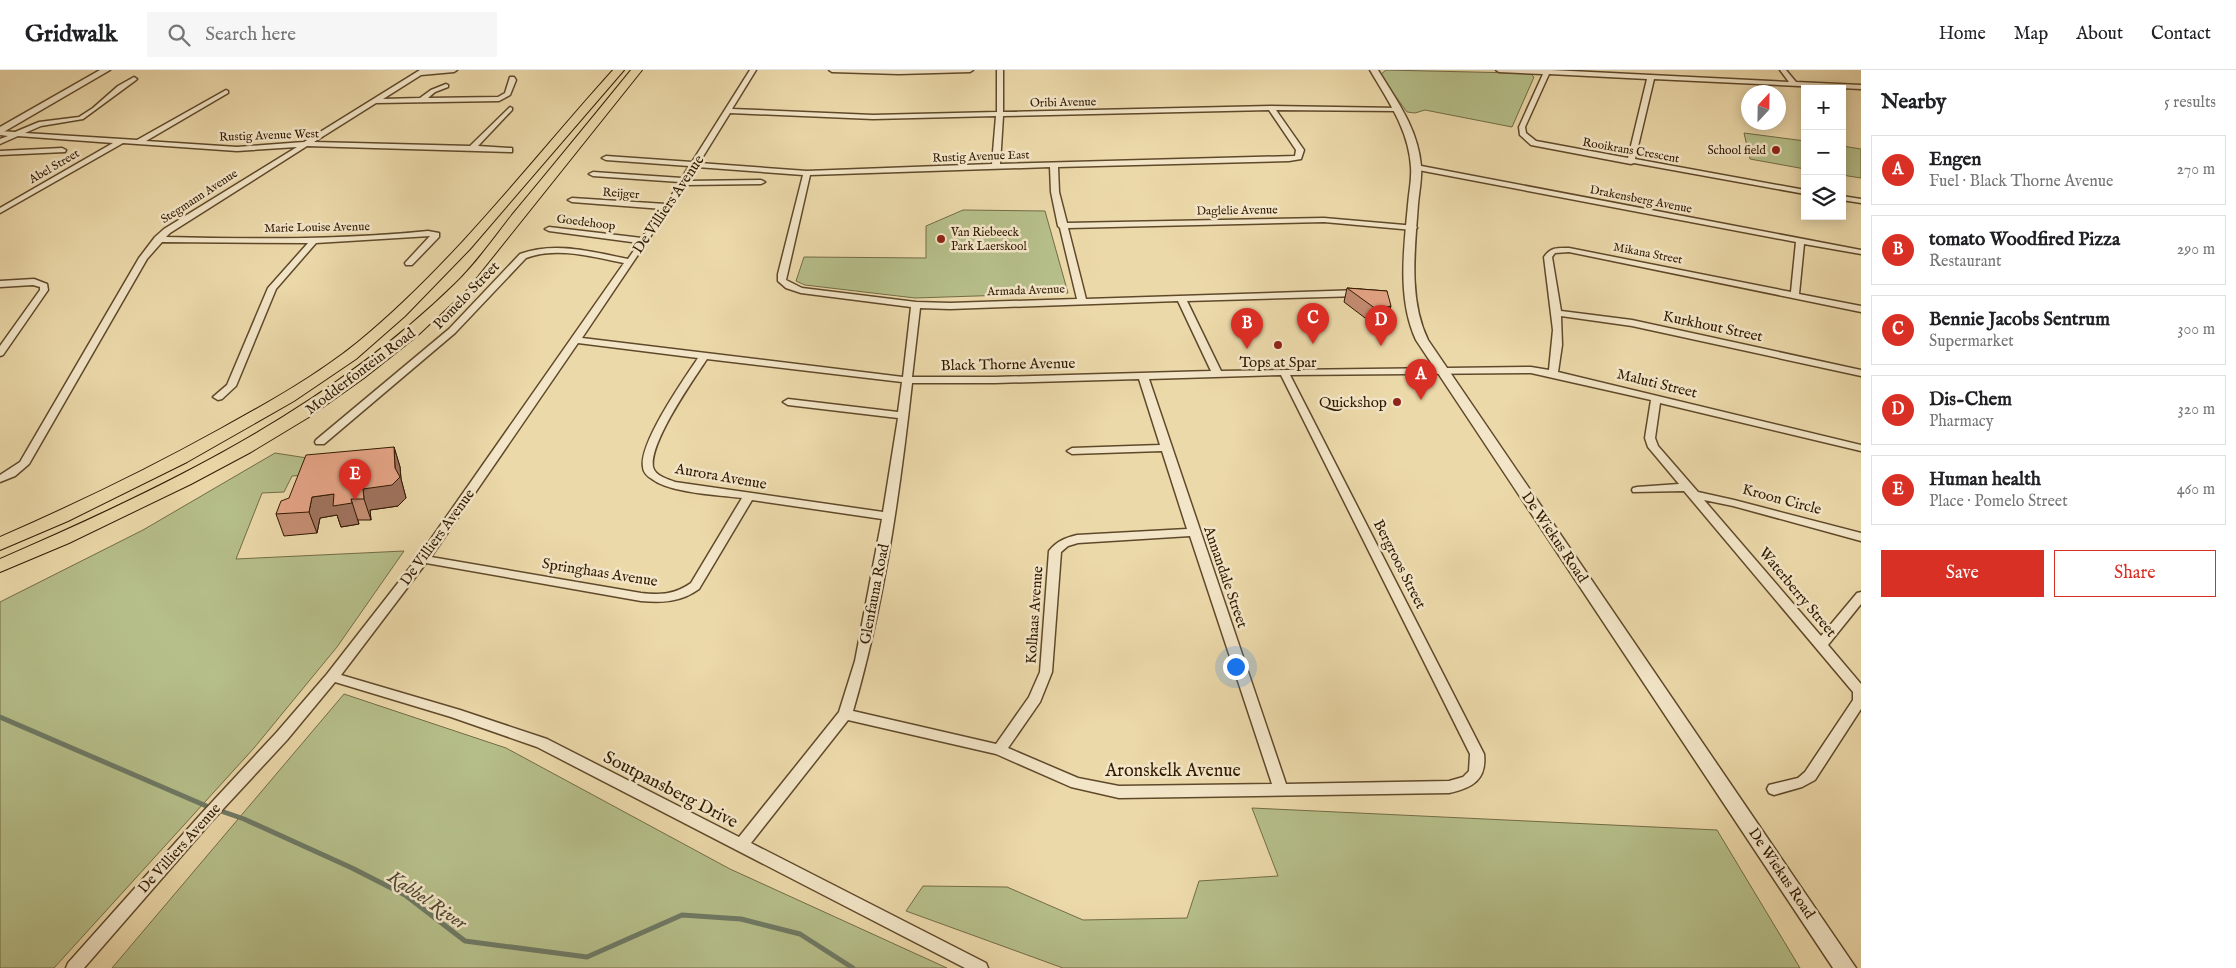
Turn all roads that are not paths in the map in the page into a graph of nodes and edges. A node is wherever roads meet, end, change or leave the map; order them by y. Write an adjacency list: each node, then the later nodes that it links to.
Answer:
1 (106, 70): 28 (street)
2 (454, 70): 11 (street)
3 (619, 70): 97 (main road, Modderfontein Road)
4 (637, 70): 99 (main road, Modderfontein Road)
5 (754, 70): 26 (street, De Villiers Avenue)
6 (832, 70): 7 (street)
7 (970, 70)
8 (1000, 70): 27 (street)
9 (1499, 70): 13 (street)
10 (1783, 70): 17 (street)
11 (422, 71): 22 (street, Stegmann Avenue)
12 (1378, 71): 24 (street, De Wiekus Road)
13 (1548, 71): 14 (street); 39 (street, Rooikrans Crescent)
14 (1651, 77): 17 (street); 39 (street)
15 (512, 78): 21 (street)
16 (134, 79): 29 (street)
17 (1794, 84): 19 (street)
18 (446, 86): 21 (street)
19 (1861, 87)
20 (226, 92): 32 (street)
21 (421, 100): 22 (street)
22 (374, 101): 33 (street, Stegmann Avenue)
23 (1271, 108): 24 (street, Oribi Avenue); 27 (street, Oribi Avenue); 41 (street, Rustig Avenue East)
24 (1398, 109): 43 (street, De Wiekus Road)
25 (510, 110): 34 (street)
26 (728, 111): 27 (street, Oribi Avenue); 40 (street, De Villiers Avenue)
27 (1000, 114): 42 (street)
28 (0, 132): 29 (street, Rustig Avenue West)
29 (19, 134): 30 (street, Rustig Avenue West); 31 (street)
30 (120, 141): 32 (street, Rustig Avenue West); 53 (street, Abel Street)
31 (0, 142)
32 (139, 142): 33 (street, Rustig Avenue West)
33 (304, 144): 34 (street, Rustig Avenue West); 57 (street, Stegmann Avenue)
34 (472, 148): 36 (street, Rustig Avenue West)
35 (62, 150): 37 (street)
36 (509, 150)
37 (0, 152)
38 (606, 158): 40 (street, Rustig Avenue East)
39 (1631, 162): 48 (street, Rooikrans Crescent)
40 (696, 163): 44 (street, Rustig Avenue East); 46 (street, De Villiers Avenue)
41 (1054, 164): 42 (street, Rustig Avenue East); 54 (street)
42 (996, 166): 44 (street, Rustig Avenue East)
43 (1416, 168): 55 (street, De Wiekus Road); 58 (street, Drakensberg Avenue)
44 (807, 173): 69 (street, Armada Avenue)
45 (593, 174): 46 (street)
46 (684, 181): 47 (street); 52 (street, De Villiers Avenue)
47 (761, 182)
48 (1801, 191)
49 (1846, 199): 51 (street)
50 (572, 200): 52 (street, Reijger)
51 (1861, 201)
52 (668, 207): 59 (street, De Villiers Avenue)
53 (0, 211)
54 (1062, 226): 55 (street, Daglelie Avenue); 68 (street)
55 (1413, 228): 76 (street, De Wiekus Road)
56 (549, 229): 59 (street, Goedehoop)
57 (158, 239): 60 (street, Marie Louise Avenue); 90 (street, Stegmann Avenue)
58 (1800, 240): 61 (street, Drakensberg Avenue); 66 (street)
59 (644, 241): 62 (street, De Villiers Avenue)
60 (313, 242): 63 (street, Marie Louise Avenue); 82 (street)
61 (1861, 252)
62 (630, 262): 72 (street, De Villiers Avenue); 86 (street, Pomelo Street)
63 (409, 264)
64 (0, 284): 73 (street)
65 (1375, 292): 67 (street, Armada Avenue)
66 (1795, 295): 70 (street, Mikana Street); 71 (street, Mikana Street)
67 (1181, 298): 68 (street, Armada Avenue); 77 (street)
68 (1082, 300): 69 (street, Armada Avenue)
69 (916, 305): 81 (street, Glenfauna Road)
70 (1861, 309)
71 (1557, 313): 78 (street, Kurkhout Street); 79 (street, Mikana Street)
72 (576, 340): 74 (street, Black Thorne Avenue); 98 (street, De Villiers Avenue)
73 (0, 353)
74 (703, 357): 81 (street, Black Thorne Avenue); 93 (street, Aurora Avenue)
75 (1284, 372): 76 (street, Black Thorne Avenue); 77 (street, Black Thorne Avenue); 105 (street, Bergroos Street)
76 (1442, 372): 79 (street, Maluti Street); 111 (street, De Wiekus Road)
77 (1217, 373): 80 (street, Black Thorne Avenue)
78 (1861, 373)
79 (1553, 374): 83 (street, Maluti Street)
80 (1144, 376): 81 (street, Black Thorne Avenue); 87 (street, Annandale Street)
81 (907, 380): 85 (street, Glenfauna Road)
82 (218, 397)
83 (1656, 399): 88 (street, Maluti Street); 92 (street, Waterberry Street)
84 (788, 402): 85 (street)
85 (903, 416): 94 (street, Glenfauna Road)
86 (320, 442)
87 (1168, 448): 89 (street); 95 (street, Annandale Street)
88 (1861, 448)
89 (1072, 451)
90 (1, 479)
91 (1638, 490): 92 (street, Kroon Circle)
92 (1691, 491): 96 (street, Kroon Circle); 101 (street, Waterberry Street)
93 (748, 497): 94 (street, Aurora Avenue); 98 (street, Springhaas Avenue)
94 (888, 516): 103 (street, Glenfauna Road)
95 (1194, 532): 104 (street, Kolhaas Avenue); 106 (street, Annandale Street)
96 (1861, 538)
97 (0, 544)
98 (423, 559): 102 (street, De Villiers Avenue)
99 (0, 566)
100 (1861, 596): 101 (street)
101 (1821, 644): 107 (street, Waterberry Street)
102 (332, 678): 108 (street, Soutpansberg Drive); 109 (street, De Villiers Avenue)
103 (844, 714): 104 (street, Aronskelk Avenue); 108 (street, Glenfauna Road)
104 (999, 750): 106 (street, Aronskelk Avenue)
105 (1477, 772): 106 (street, Aronskelk Avenue)
106 (1281, 788)
107 (1774, 789)
108 (740, 846): 110 (street, Soutpansberg Drive)
109 (74, 968)
110 (980, 968)
111 (1845, 968)

